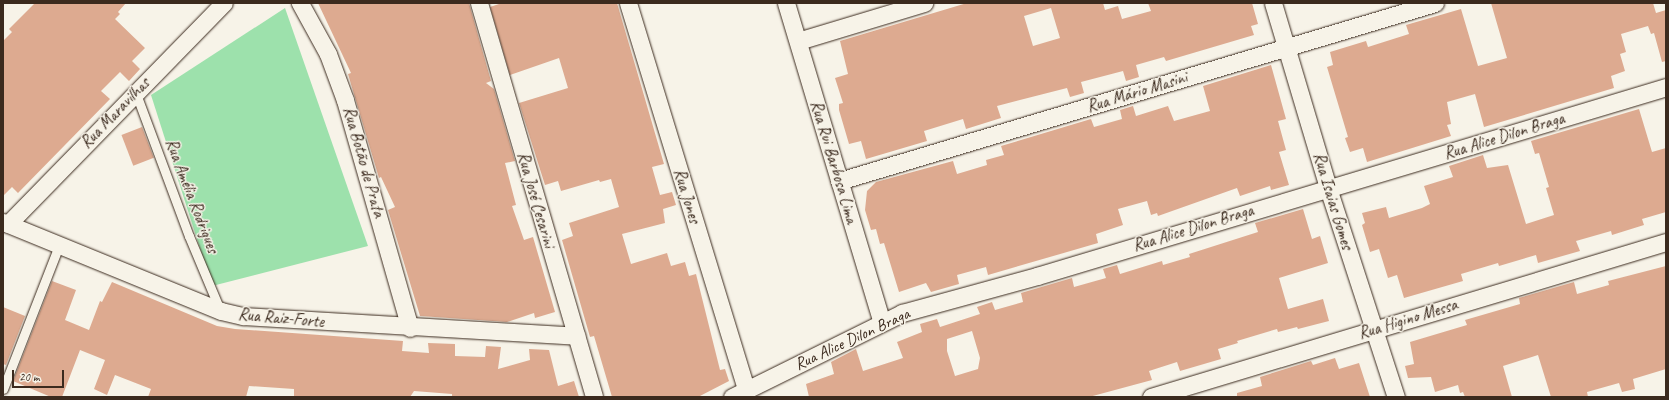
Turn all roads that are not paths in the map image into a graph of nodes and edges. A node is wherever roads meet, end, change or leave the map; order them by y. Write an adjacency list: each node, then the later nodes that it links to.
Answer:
1 (224, 3): 12 (street, Rua Maravilhas)
2 (300, 3): 20 (street, Rua Botão de Prata)
3 (479, 3): 22 (street, Rua José Cesarini)
4 (628, 3): 24 (street, Rua Jones)
5 (786, 3): 9 (street, Rua Rui Barbosa Lima)
6 (924, 3): 9 (street)
7 (1273, 3): 10 (street, Rua Isaias Gomes)
8 (1435, 3): 10 (street, Rua Mário Masini)
9 (798, 41): 13 (street, Rua Rui Barbosa Lima)
10 (1286, 47): 13 (street, Rua Mário Masini); 14 (street, Rua Isaias Gomes)
11 (1666, 87): 14 (street, Rua Alice Dilon Braga)
12 (135, 91): 15 (street, Rua Maravilhas); 18 (lane, Rua Amélia Rodrigues)
13 (839, 181): 19 (street, Rua Rui Barbosa Lima)
14 (1328, 188): 19 (street, Rua Alice Dilon Braga); 21 (street, Rua Isaias Gomes)
15 (5, 223): 17 (street, Rua Raiz-Forte)
16 (1666, 242): 21 (street, Rua Higino Messa)
17 (59, 245): 18 (street, Rua Raiz-Forte); 23 (lane)
18 (221, 311): 20 (street, Rua Raiz-Forte)
19 (882, 322): 24 (street, Rua Alice Dilon Braga)
20 (410, 328): 22 (street, Rua Raiz-Forte)
21 (1373, 329): 26 (street, Rua Higino Messa); 27 (street, Rua Isaias Gomes)
22 (576, 336): 25 (street, Rua José Cesarini)
23 (3, 389)
24 (739, 393)
25 (594, 397)
26 (1151, 397)
27 (1396, 397)

